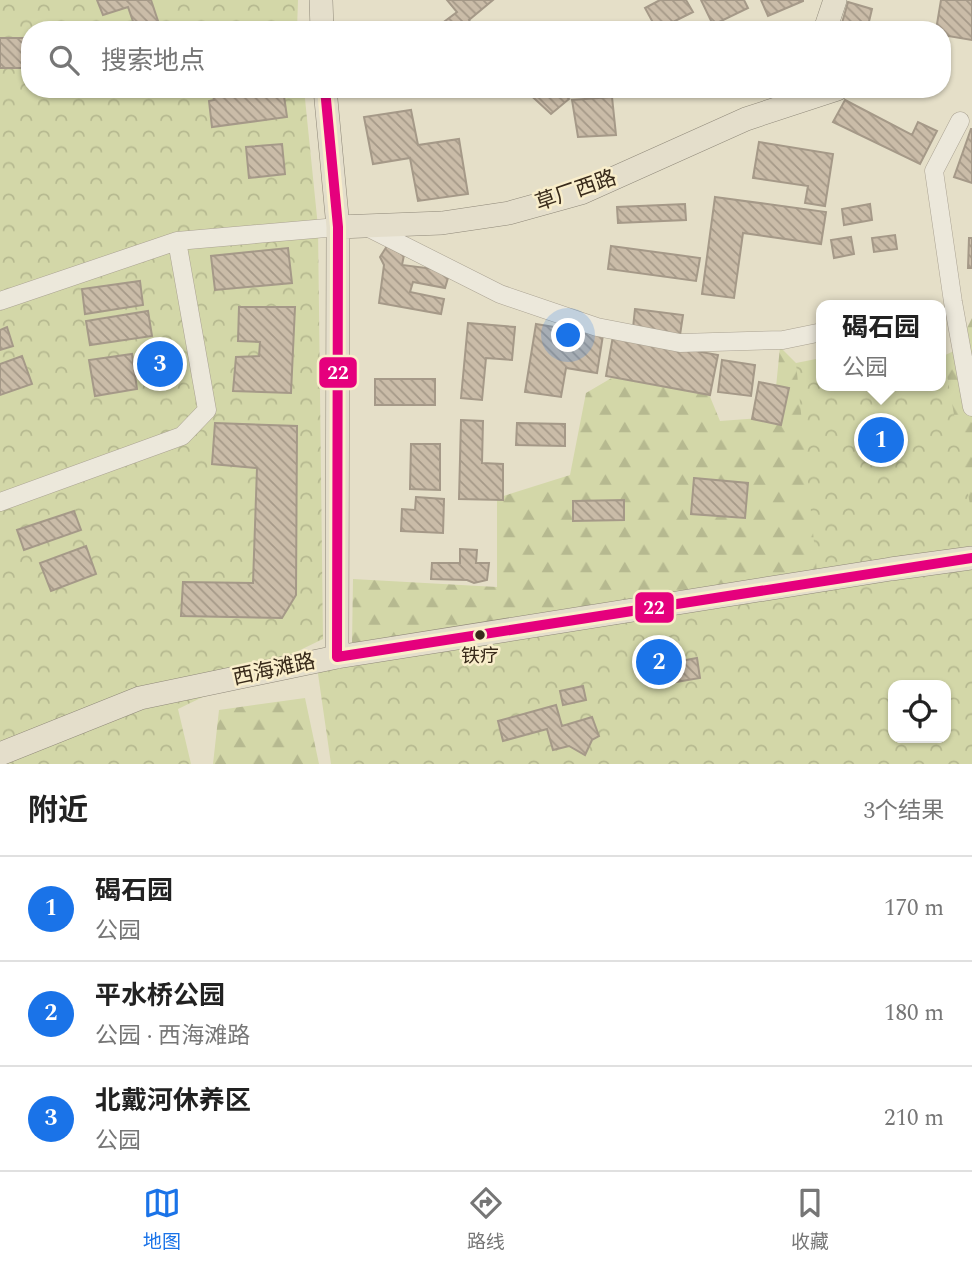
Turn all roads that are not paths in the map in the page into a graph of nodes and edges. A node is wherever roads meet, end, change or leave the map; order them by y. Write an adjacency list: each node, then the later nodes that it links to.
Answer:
1 (321, 0): 3 (main road)
2 (835, 0): 4 (main road)
3 (322, 21)
4 (828, 21)
5 (326, 98): 9 (main road)
6 (796, 98): 8 (main road, 草厂西路)
7 (960, 121): 11 (street)
8 (365, 226): 9 (main road, 草厂西路); 14 (street)
9 (338, 227): 10 (street); 18 (main road)
10 (177, 241): 12 (street); 16 (street)
11 (946, 300)
12 (0, 301)
13 (946, 304): 15 (street)
14 (816, 333)
15 (972, 407)
16 (0, 502)
17 (972, 558): 18 (main road, 西海滩路)
18 (337, 657): 19 (main road, 西海滩路)
19 (0, 754)

